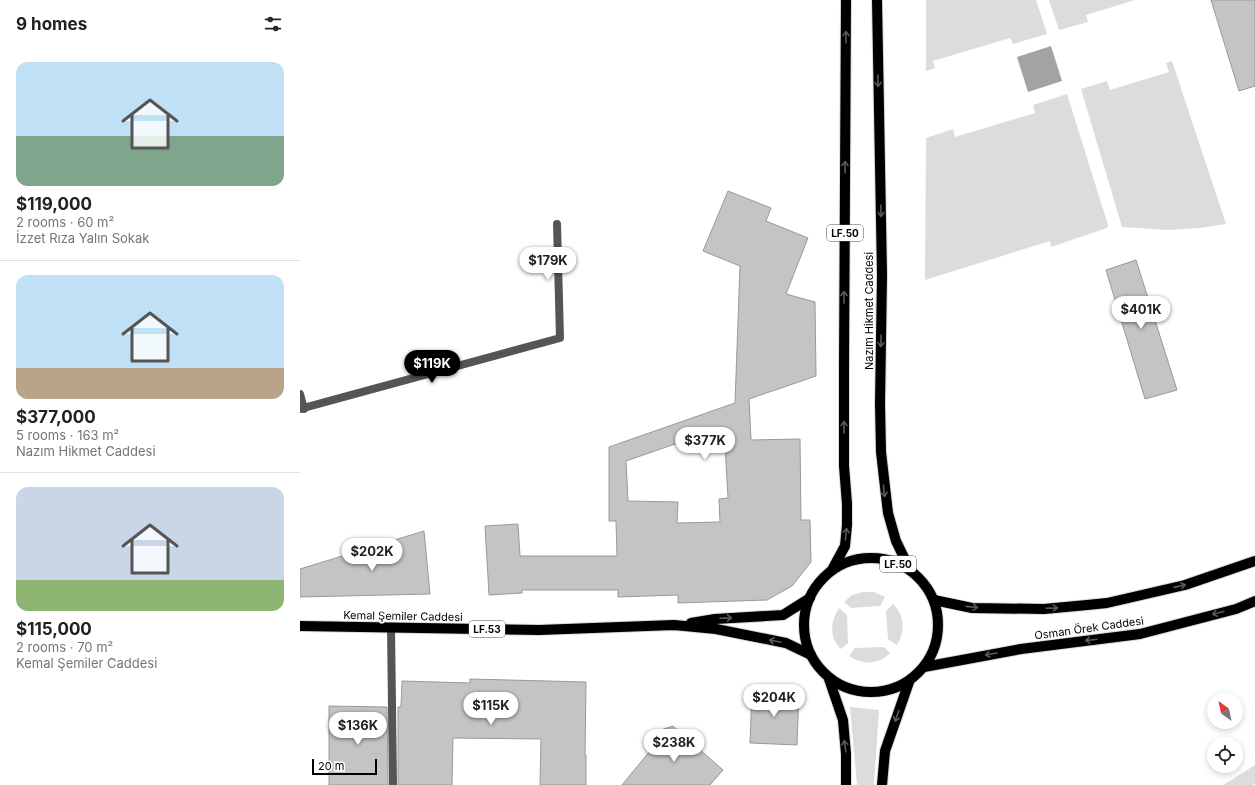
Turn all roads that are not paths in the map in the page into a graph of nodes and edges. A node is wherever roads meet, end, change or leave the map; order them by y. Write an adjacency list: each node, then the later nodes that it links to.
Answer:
1 (846, 0): 7 (main road, LF.50, one-way to 1)
2 (877, 0): 8 (main road, Nazım Hikmet Caddesi, one-way to 8)
3 (557, 224): 5 (street)
4 (300, 394): 5 (street)
5 (302, 409)
6 (1255, 561): 10 (main road, Osman Örek Caddesi, one-way to 6)
7 (832, 570): 8 (main road, LF.50); 9 (main road, LF.50)
8 (910, 570): 10 (main road, LF.50)
9 (810, 598): 12 (main road, Kemal Şemiler Caddesi / LF.53, one-way to 9); 15 (main road, LF.50)
10 (934, 600): 16 (main road, LF.50)
11 (1255, 601): 16 (main road, Osman Örek Caddesi, one-way to 16)
12 (674, 625): 14 (main road, Kemal Şemiler Caddesi / LF.53); 15 (main road, Kemal Şemiler Caddesi / LF.53, one-way to 12)
13 (300, 626): 14 (main road, Kemal Şemiler Caddesi / LF.53)
14 (391, 627): 19 (street)
15 (811, 655): 17 (main road, LF.50)
16 (924, 667): 18 (main road, LF.50)
17 (829, 679): 18 (main road, LF.50); 20 (main road, LF.50, one-way to 17)
18 (909, 682): 21 (main road, LF.50, one-way to 21)
19 (393, 785)
20 (846, 785)
21 (882, 785)

